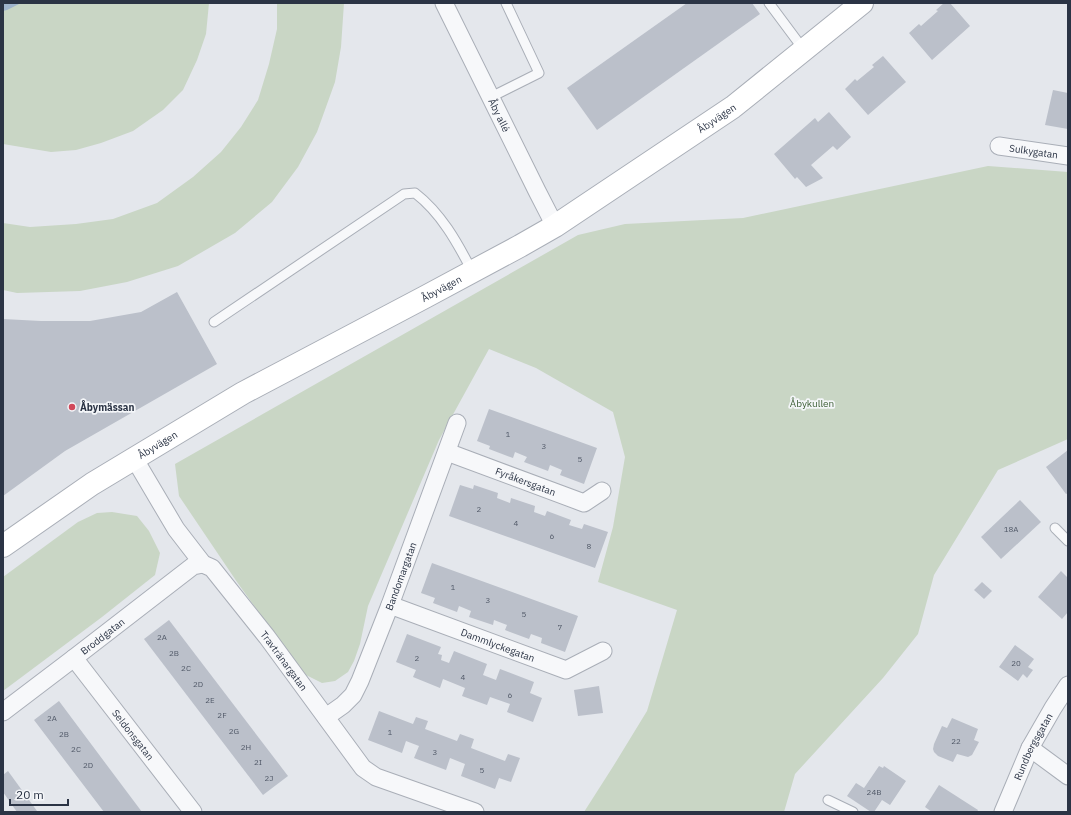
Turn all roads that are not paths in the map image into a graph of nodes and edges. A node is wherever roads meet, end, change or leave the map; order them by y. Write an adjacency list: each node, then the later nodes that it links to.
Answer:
1 (444, 3): 6 (street, Åby allé)
2 (506, 3): 6 (lane)
3 (769, 3): 5 (lane)
4 (862, 3): 5 (street, Åbyvägen)
5 (804, 50): 9 (street, Åbyvägen)
6 (491, 97): 9 (street, Åby allé)
7 (999, 146): 8 (street, Sulkygatan)
8 (1068, 156)
9 (555, 226): 10 (street, Åbyvägen)
10 (472, 271): 11 (lane); 14 (street, Åbyvägen)
11 (214, 322)
12 (457, 423): 13 (street, Bandomargatan)
13 (447, 452): 15 (street, Fyråkersgatan); 20 (street, Bandomargatan)
14 (134, 458): 18 (street, Åbyvägen); 19 (street, Travtränargatan)
15 (602, 491)
16 (1055, 528): 17 (lane)
17 (1068, 541)
18 (3, 546)
19 (203, 564): 22 (street, Broddgatan); 25 (street, Travtränargatan)
20 (390, 605): 21 (street, Dammlyckegatan); 25 (street, Bandomargatan)
21 (603, 651)
22 (74, 658): 24 (street, Broddgatan); 29 (street, Seldonsgatan)
23 (1068, 685): 26 (street, Rundbergsgatan)
24 (3, 712)
25 (326, 717): 30 (street, Travtränargatan)
26 (1030, 748): 27 (street); 32 (street, Rundbergsgatan)
27 (1068, 776)
28 (828, 800): 31 (lane)
29 (193, 812)
30 (475, 812)
31 (853, 812)
32 (1003, 812)

